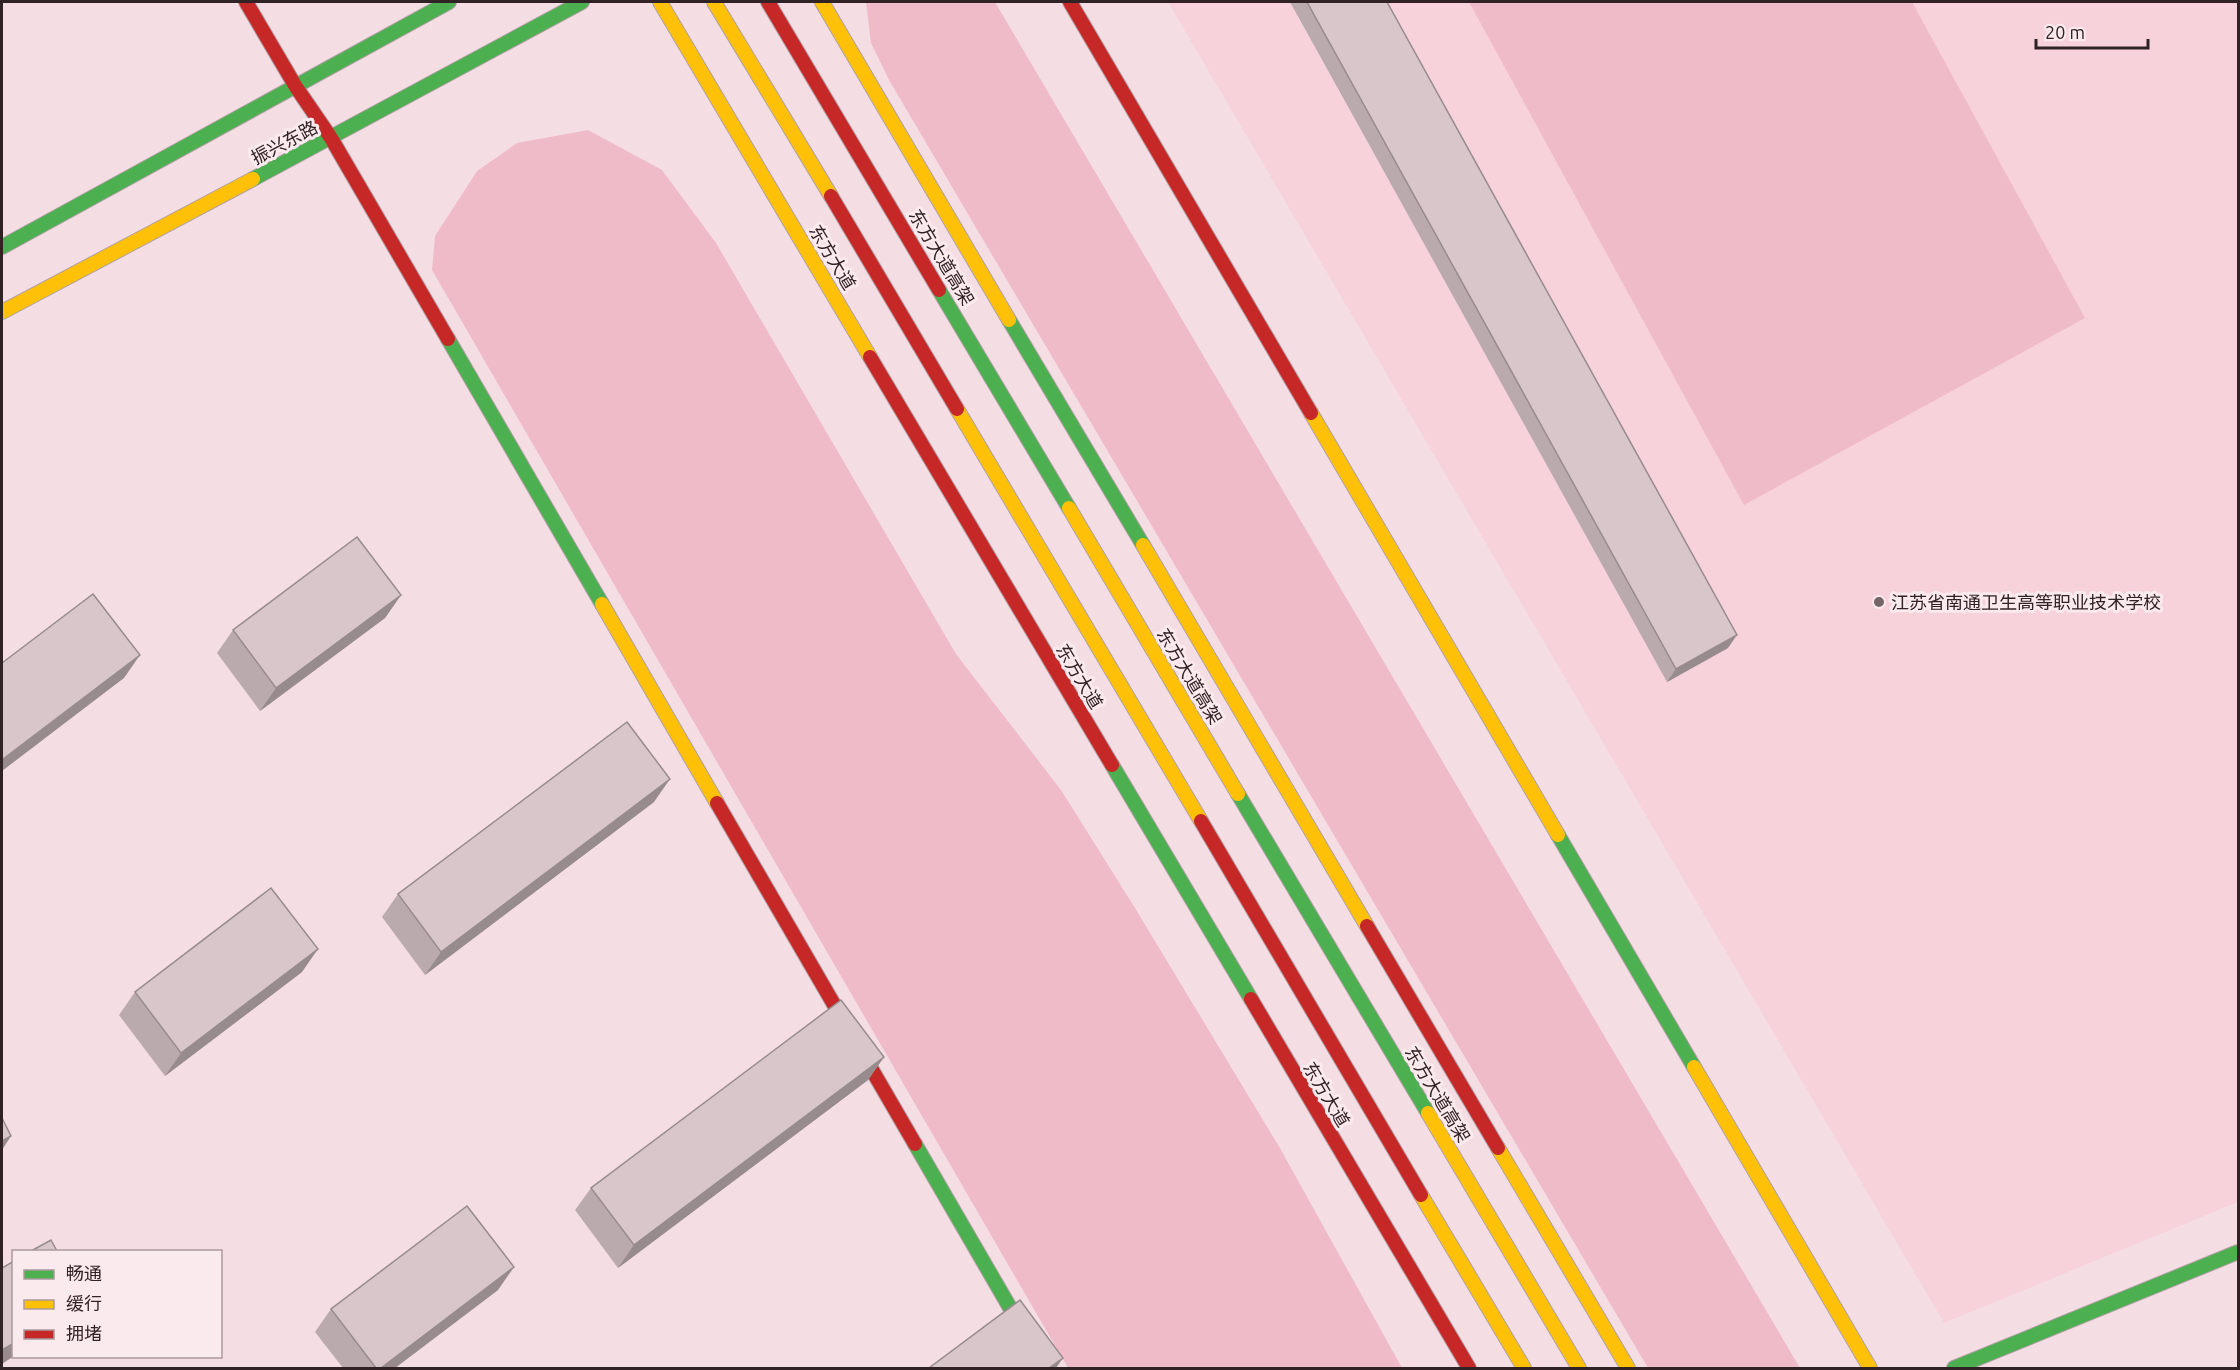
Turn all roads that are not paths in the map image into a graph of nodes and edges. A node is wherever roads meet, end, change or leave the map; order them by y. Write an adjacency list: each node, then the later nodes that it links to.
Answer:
1 (246, 2): 9 (main road)
2 (449, 2): 9 (main road)
3 (582, 2): 10 (main road, 振兴东路)
4 (660, 2): 15 (main road, 东方大道)
5 (714, 2): 16 (main road)
6 (768, 2): 17 (main road, 东方大道高架)
7 (822, 2): 18 (main road)
8 (1070, 2): 19 (main road)
9 (296, 87): 10 (main road); 11 (main road)
10 (331, 138): 12 (main road, 振兴东路); 14 (main road)
11 (2, 247)
12 (2, 312)
13 (2238, 1252): 20 (main road)
14 (1045, 1368)
15 (1469, 1368)
16 (1524, 1368)
17 (1579, 1368)
18 (1628, 1368)
19 (1870, 1368)
20 (1954, 1368)

